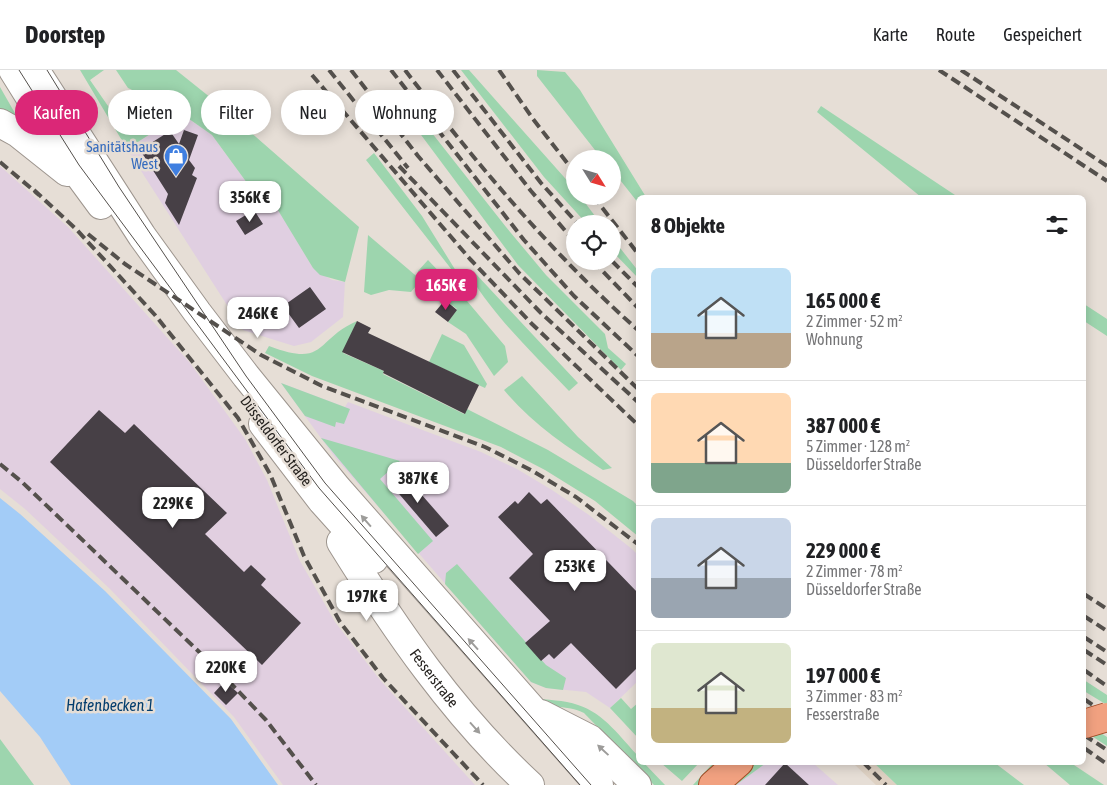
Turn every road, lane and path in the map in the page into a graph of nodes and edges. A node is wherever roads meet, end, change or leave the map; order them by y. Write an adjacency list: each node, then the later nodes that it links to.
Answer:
1 (13, 70): 5 (main road, Düsseldorfer Straße)
2 (35, 70): 6 (main road, Düsseldorfer Straße)
3 (57, 70): 6 (main road, Düsseldorfer Straße)
4 (0, 123): 5 (main road)
5 (98, 200): 7 (main road, Düsseldorfer Straße)
6 (288, 426): 8 (main road, Düsseldorfer Straße, one-way to 6)
7 (288, 458): 12 (main road, Fesserstraße, one-way to 12); 13 (main road, Düsseldorfer Straße)
8 (505, 680): 14 (main road, Düsseldorfer Straße); 15 (main road, one-way to 8)
9 (1107, 717): 10 (main road, bridge)
10 (1086, 723)
11 (735, 765): 16 (main road)
12 (530, 785)
13 (573, 785)
14 (598, 785)
15 (637, 785)
16 (713, 785)

